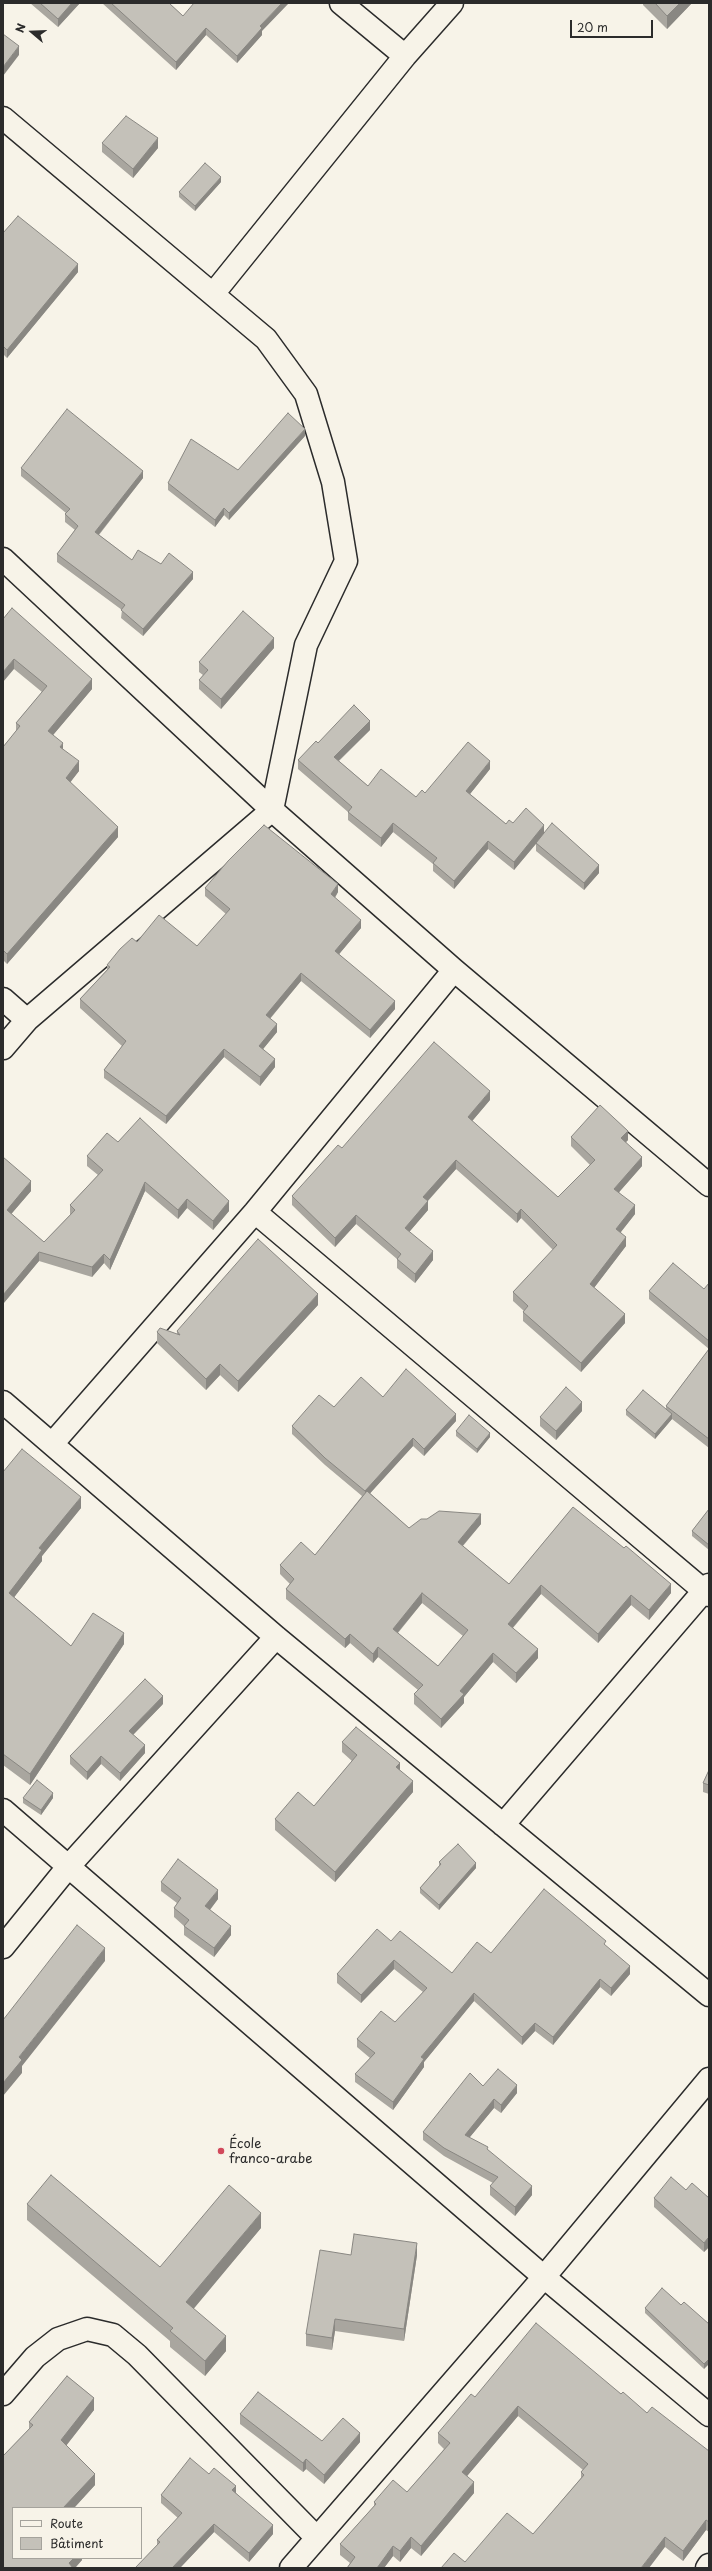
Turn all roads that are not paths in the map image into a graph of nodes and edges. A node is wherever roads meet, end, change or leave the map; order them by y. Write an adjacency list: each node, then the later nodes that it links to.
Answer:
1 (341, 3): 3 (street)
2 (452, 3): 3 (street)
3 (405, 56): 5 (street)
4 (3, 118): 5 (street)
5 (213, 294): 7 (street)
6 (3, 559): 7 (street)
7 (272, 810): 8 (street); 10 (street)
8 (454, 970): 12 (street); 13 (street)
9 (3, 999): 10 (street)
10 (27, 1020): 11 (street)
11 (3, 1048)
12 (709, 1185)
13 (255, 1212): 15 (street); 16 (street)
14 (3, 1402): 15 (street)
15 (52, 1444): 17 (street)
16 (707, 1590): 19 (street)
17 (276, 1637): 19 (street); 20 (street)
18 (3, 1810): 20 (street)
19 (503, 1825): 22 (street)
20 (68, 1867): 21 (street); 24 (street)
21 (3, 1946)
22 (709, 1995)
23 (709, 2079): 24 (street)
24 (544, 2277): 26 (street); 27 (street)
25 (3, 2394): 27 (street)
26 (709, 2415)
27 (316, 2537): 29 (street)
28 (709, 2565): 30 (street)
29 (291, 2568)
30 (707, 2568)

